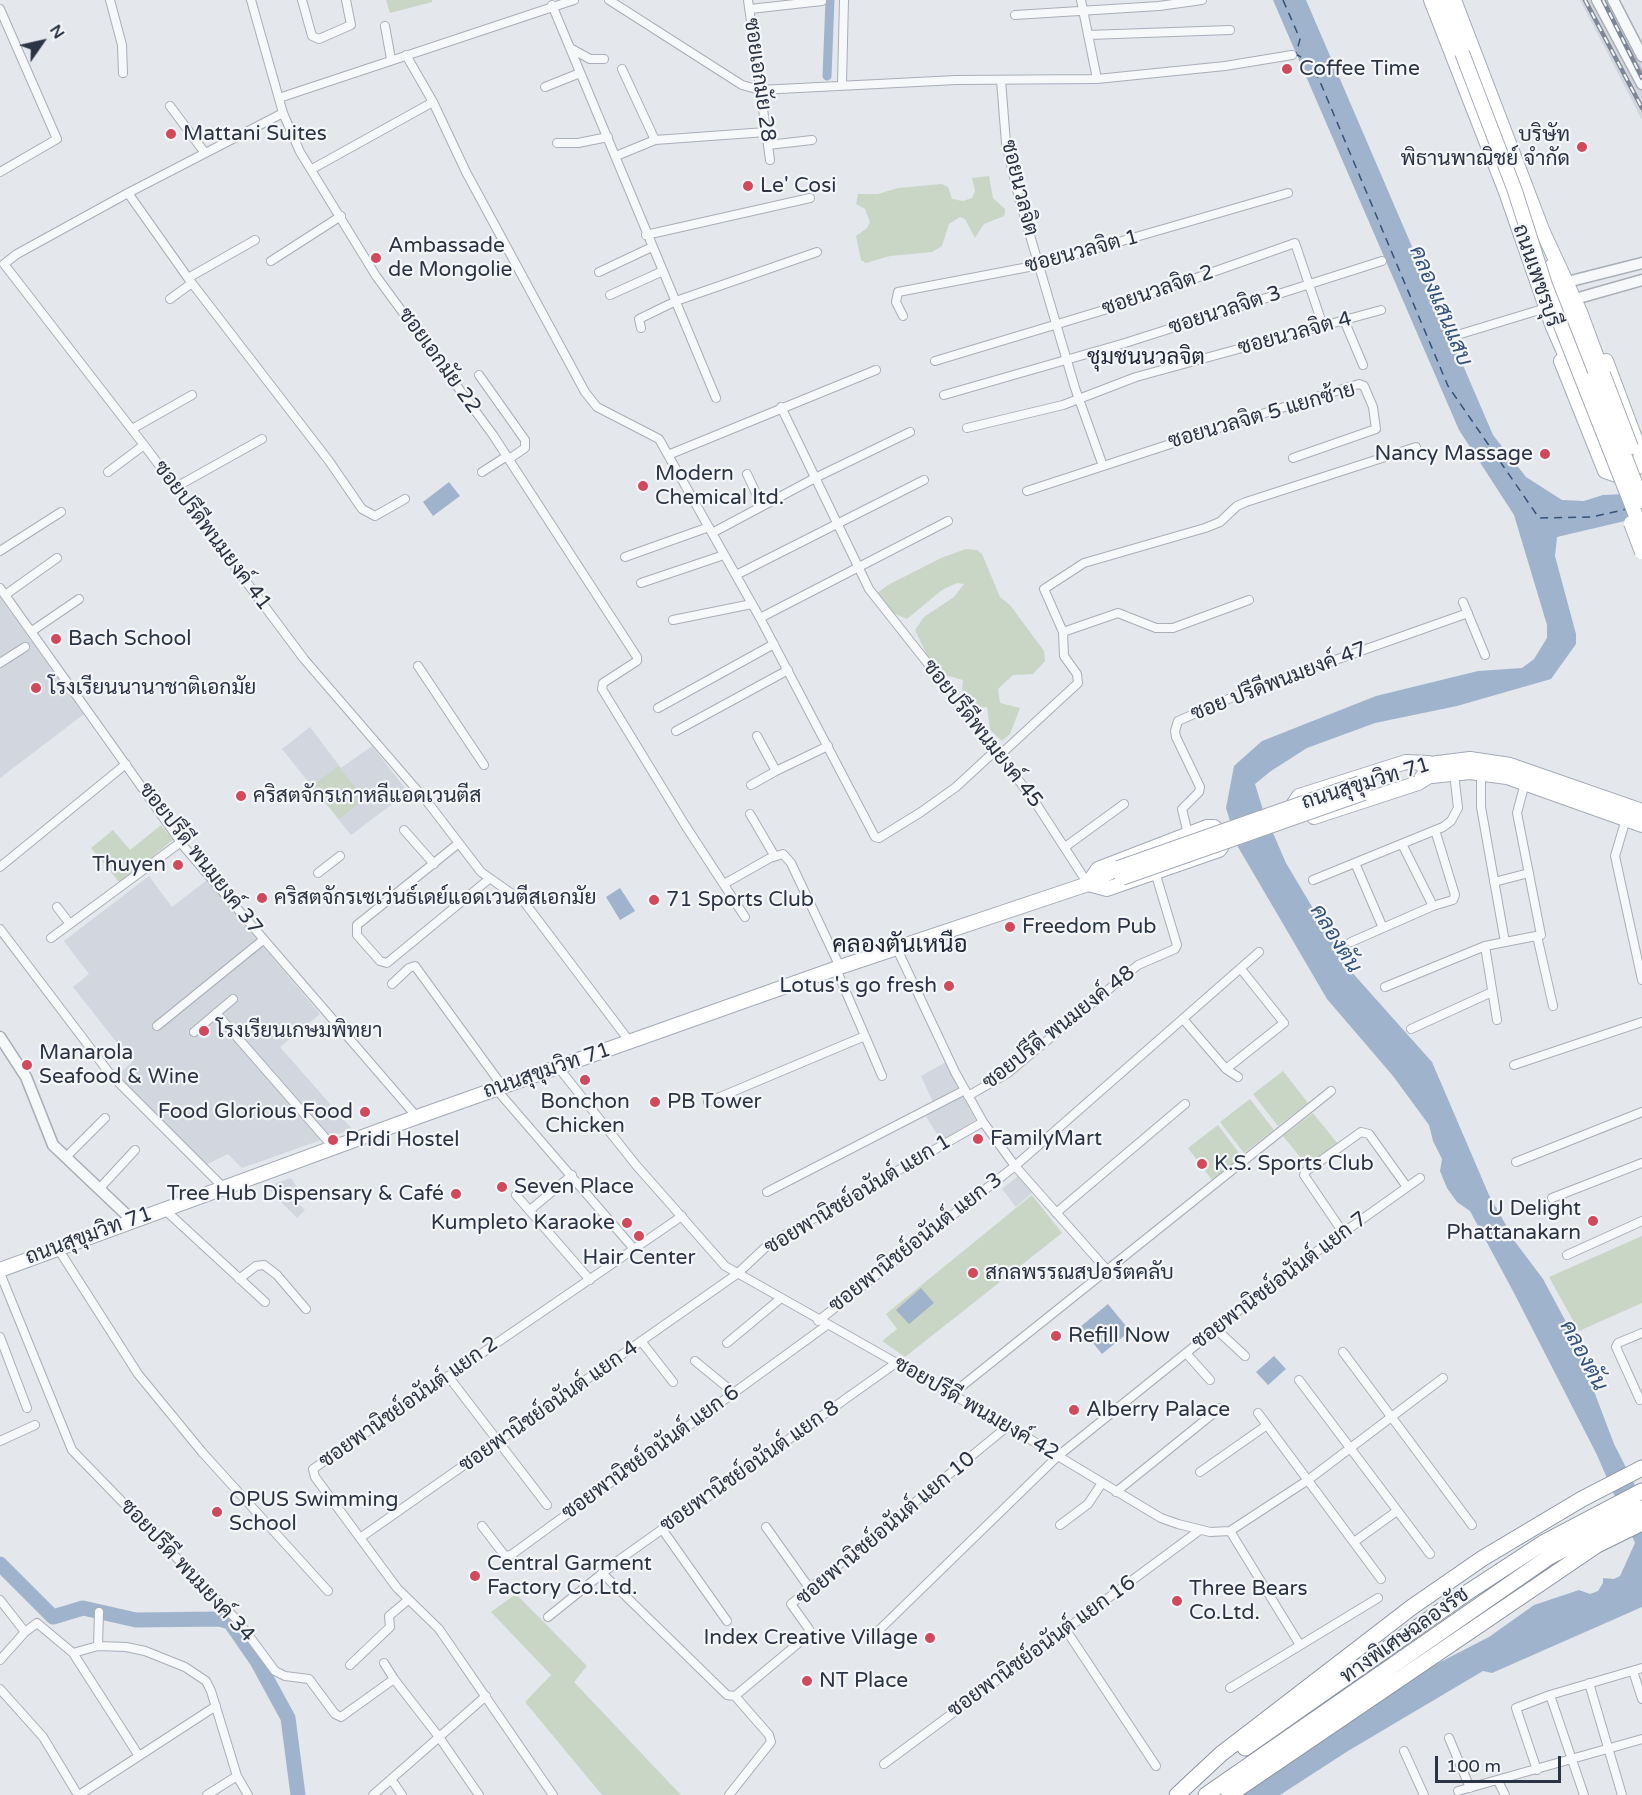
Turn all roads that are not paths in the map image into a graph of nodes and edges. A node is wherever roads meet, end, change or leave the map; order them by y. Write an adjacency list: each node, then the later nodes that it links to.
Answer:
1 (110, 0): 31 (street)
2 (251, 0): 39 (street, ซอยเอกมัย 22)
3 (302, 0): 4 (street)
4 (346, 0)
5 (574, 0): 17 (street)
6 (609, 0): 38 (street)
7 (844, 0): 35 (street)
8 (1081, 0): 19 (street)
9 (1202, 0): 19 (street)
10 (1431, 0): 77 (main road, ถนนเพชรบุรี)
11 (1442, 0): 122 (main road, ถนนเพชรบุรี, bridge)
12 (1454, 0): 58 (main road, ถนนเพชรบุรี)
13 (1597, 0): 36 (street)
14 (1613, 0): 27 (street)
15 (822, 1): 16 (street)
16 (749, 4): 38 (street, ซอยเอกมัย 28)
17 (552, 5): 24 (street); 25 (street)
18 (0, 9): 53 (street)
19 (1083, 12): 20 (street); 23 (street)
20 (1015, 15)
21 (385, 26): 28 (street)
22 (1230, 30): 23 (street)
23 (1088, 35): 33 (street)
24 (570, 48): 29 (street); 32 (street)
25 (406, 55): 28 (street); 40 (street)
26 (1292, 56): 33 (street)
27 (1642, 56)
28 (391, 59): 39 (street)
29 (604, 59)
30 (622, 69): 45 (street)
31 (123, 73)
32 (580, 73): 37 (street); 44 (street)
33 (1097, 79): 34 (street)
34 (1001, 80): 35 (street); 66 (street, ซอยนวลจิต)
35 (843, 84): 38 (street)
36 (1642, 84)
37 (544, 87)
38 (760, 90): 43 (street, ซอยเอกมัย 28)
39 (279, 98): 42 (street, ซอยเอกมัย 22)
40 (434, 102): 52 (street); 103 (street)
41 (170, 106): 49 (street)
42 (283, 113): 49 (street, ซอยปรีดีพนมยงค์ 41); 52 (street, ซอยเอกมัย 22)
43 (766, 132): 45 (street); 48 (street, ซอยเอกมัย 28)
44 (608, 137): 47 (street); 50 (street)
45 (656, 140): 50 (street)
46 (812, 140): 48 (street)
47 (557, 143)
48 (768, 145): 51 (street, ซอยเอกมัย 28)
49 (205, 153): 54 (street, ซอยปรีดีพนมยงค์ 41)
50 (616, 156): 59 (street)
51 (770, 160)
52 (312, 169): 57 (street, ซอยเอกมัย 22)
53 (0, 172)
54 (128, 193): 69 (street); 98 (street, ซอยปรีดีพนมยงค์ 41)
55 (1288, 193): 66 (street, ซอยนวลจิต 1)
56 (810, 198): 59 (street)
57 (341, 216): 63 (street); 104 (street, ซอยเอกมัย 22)
58 (1543, 232): 71 (main road, ถนนเพชรบุรี); 91 (main road, ถนนเพชรบุรี)
59 (646, 235): 61 (street)
60 (255, 240): 69 (street)
61 (652, 247): 67 (street); 68 (street)
62 (818, 252): 75 (street)
63 (271, 261)
64 (1382, 261): 72 (street, ซอยนวลจิต 3)
65 (1642, 263): 71 (street)
66 (1039, 265): 79 (street, ซอยนวลจิต 1); 81 (street, ซอยนวลจิต)
67 (663, 271): 73 (street); 75 (street)
68 (599, 272)
69 (190, 280): 74 (street); 115 (street)
70 (1642, 280): 76 (street)
71 (1567, 282): 76 (main road, ถนนเพชรบุรี)
72 (1311, 283): 81 (street, ซอยนวลจิต 2); 82 (street, ซอยนวลจิต 2); 86 (street, ซอยนวลจิต 3)
73 (610, 295)
74 (170, 298)
75 (676, 301): 84 (street); 94 (street)
76 (1577, 305): 83 (main road); 91 (main road, ถนนเพชรบุรี)
77 (1546, 308): 83 (main road, ถนนเพชรบุรี); 85 (street)
78 (1381, 310): 80 (street, ซอยนวลจิต 4)
79 (903, 316)
80 (1344, 320): 82 (street, ซอยนวลจิต 4); 88 (street)
81 (1057, 325): 86 (street, ซอยนวลจิต); 87 (street, ซอยนวลจิต 2)
82 (1323, 326): 95 (street, ซอยนวลจิต 4)
83 (1553, 327): 124 (main road, ถนนเพชรบุรี, bridge)
84 (641, 328)
85 (1454, 336)
86 (1067, 360): 93 (street, ซอยนวลจิต 3); 95 (street, ซอยนวลจิต)
87 (935, 361)
88 (1363, 365)
89 (876, 370): 96 (street)
90 (479, 375): 104 (street)
91 (1598, 375): 110 (main road, ถนนเพชรบุรี, bridge); 116 (main road, ถนนเพชรบุรี, bridge)
92 (192, 395): 98 (street)
93 (944, 395)
94 (716, 399)
95 (1079, 399): 97 (street, ซอยนวลจิต 4); 106 (street, ซอยนวลจิต)
96 (781, 407): 103 (street); 111 (street, ซอยปรีดีพนมยงค์ 45)
97 (967, 428)
98 (132, 429): 101 (street, ซอยปรีดีพนมยงค์ 41)
99 (910, 432): 111 (street)
100 (262, 438): 113 (street)
101 (144, 445): 107 (street); 113 (street, ซอยปรีดีพนมยงค์ 41)
102 (1416, 447): 140 (street)
103 (668, 455): 121 (street)
104 (508, 457): 108 (street); 184 (street, ซอยเอกมัย 22)
105 (1293, 458): 106 (street, ซอยนวลจิต 5 แยกซ้าย)
106 (1103, 466): 114 (street)
107 (108, 472)
108 (482, 472)
109 (747, 474): 117 (street)
110 (1642, 475)
111 (814, 478): 117 (street); 120 (street, ซอยปรีดีพนมยงค์ 45)
112 (924, 480): 120 (street)
113 (176, 487): 169 (street, ซอยปรีดีพนมยงค์ 41)
114 (1028, 491)
115 (405, 499)
116 (1642, 501)
117 (762, 506): 121 (street)
118 (62, 512): 123 (street)
119 (948, 521): 128 (street)
120 (837, 525): 128 (street, ซอยปรีดีพนมยงค์ 45); 129 (street)
121 (710, 530): 125 (street); 126 (street)
122 (1642, 531)
123 (0, 551)
124 (1642, 552)
125 (724, 555): 129 (street); 130 (street)
126 (625, 557)
127 (57, 558): 131 (street)
128 (858, 568): 137 (street); 151 (street, ซอยปรีดีพนมยงค์ 45)
129 (736, 575): 135 (street)
130 (641, 583)
131 (2, 592): 139 (street, ซอยปรีดี พนมยงค์ 37)
132 (79, 599): 139 (street)
133 (1249, 600): 140 (street)
134 (1463, 602): 136 (street)
135 (752, 604): 137 (street); 138 (street)
136 (1468, 613): 143 (street); 167 (street, ซอย ปรีดีพนมยงค์ 47)
137 (760, 618): 141 (street)
138 (673, 620)
139 (32, 631): 152 (street, ซอยปรีดี พนมยงค์ 37)
140 (1063, 632): 151 (street)
141 (774, 644): 146 (street); 147 (street)
142 (25, 648): 144 (street)
143 (1485, 654)
144 (0, 663)
145 (417, 666): 153 (street)
146 (788, 670): 148 (street); 150 (street)
147 (658, 708)
148 (676, 731)
149 (757, 736): 155 (street)
150 (828, 746): 151 (street); 155 (street)
151 (998, 752): 171 (street, ซอยปรีดีพนมยงค์ 45)
152 (126, 764): 168 (street, ซอยปรีดี พนมยงค์ 37); 176 (street)
153 (484, 765)
154 (1430, 769): 154 (main road); 156 (main road, ถนนสุขุมวิท 71); 161 (main road, ถนนสุขุมวิท 71); 183 (main road, ถนนสุขุมวิท 71, bridge)
155 (776, 771): 159 (street)
156 (1454, 773): 157 (main road, ถนนสุขุมวิท 71); 166 (street)
157 (1481, 773): 158 (main road, ถนนสุขุมวิท 71); 182 (street)
158 (1525, 783): 163 (main road, ถนนสุขุมวิท 71); 179 (street)
159 (751, 785)
160 (1124, 804): 171 (street)
161 (1642, 811)
162 (750, 814): 172 (street)
163 (1626, 819): 164 (main road, ถนนสุขุมวิท 71); 201 (street)
164 (1642, 825)
165 (404, 830): 175 (street)
166 (1436, 830): 170 (street); 185 (street)
167 (1188, 834): 177 (main road); 183 (main road)
168 (181, 842): 188 (street); 193 (street, ซอยปรีดี พนมยงค์ 37)
169 (459, 843): 175 (street); 180 (street, ซอยปรีดีพนมยงค์ 41)
170 (1402, 844): 174 (street); 185 (street)
171 (1065, 847): 183 (street, ซอยปรีดีพนมยงค์ 45)
172 (774, 855): 184 (street); 199 (street)
173 (340, 856): 178 (street)
174 (1355, 863): 181 (street); 190 (street)
175 (434, 864): 180 (street)
176 (0, 867)
177 (1155, 872): 183 (main road); 224 (street, ซอยปรีดี พนมยงค์ 48)
178 (318, 873)
179 (1529, 873): 182 (street); 191 (street)
180 (489, 879): 216 (street, ซอยปรีดีพนมยงค์ 41)
181 (1313, 880)
182 (1494, 882): 195 (street)
183 (1092, 883): 197 (main road, ถนนสุขุมวิท 71)
184 (724, 884): 187 (street)
185 (1433, 906): 190 (street)
186 (57, 907): 188 (street)
187 (745, 917)
188 (70, 924): 192 (street)
189 (0, 928): 239 (street)
190 (1383, 928): 194 (street)
191 (1539, 935): 195 (street); 206 (street)
192 (51, 938)
193 (263, 940): 211 (street); 228 (street, ซอยปรีดี พนมยงค์ 37)
194 (1351, 942)
195 (1505, 942): 196 (street)
196 (1485, 946): 203 (street); 204 (street)
197 (897, 949): 199 (main road, ถนนสุขุมวิท 71); 224 (street)
198 (1259, 952): 200 (street, ซอยพานิชย์อนันต์ แยก 3)
199 (838, 968): 214 (street); 216 (main road, ถนนสุขุมวิท 71)
200 (1241, 969): 208 (street, ซอยพานิชย์อนันต์ แยก 3); 219 (street)
201 (1642, 980)
202 (392, 984): 222 (street)
203 (1385, 987)
204 (1492, 992): 209 (street); 212 (street)
205 (233, 999): 207 (street)
206 (1553, 1006)
207 (216, 1013): 213 (street); 231 (street)
208 (1183, 1019): 219 (street); 236 (street, ซอยพานิชย์อนันต์ แยก 3)
209 (1497, 1020)
210 (1642, 1022): 217 (street)
211 (157, 1026)
212 (1411, 1029)
213 (194, 1032)
214 (865, 1036): 220 (street); 225 (street)
215 (0, 1037): 233 (street)
216 (630, 1042): 218 (main road, ถนนสุขุมวิท 71)
217 (1514, 1065)
218 (558, 1067): 222 (main road, ถนนสุขุมวิท 71); 248 (street, ซอยปรีดี พนมยงค์ 42)
219 (1226, 1069): 221 (street)
220 (882, 1076)
221 (1238, 1077)
222 (500, 1088): 228 (main road, ถนนสุขุมวิท 71); 237 (street)
223 (1331, 1091): 256 (street)
224 (966, 1093): 230 (street); 242 (street)
225 (708, 1102)
226 (1185, 1104): 247 (street)
227 (1642, 1112): 234 (street)
228 (417, 1117): 231 (main road, ถนนสุขุมวิท 71)
229 (105, 1118): 233 (street)
230 (983, 1122): 236 (street); 257 (street, ซอยพานิชย์อนันต์ แยก 1)
231 (334, 1148): 239 (main road, ถนนสุขุมวิท 71)
232 (135, 1150): 241 (street)
233 (66, 1157): 241 (street)
234 (1516, 1162)
235 (1642, 1163): 244 (street)
236 (1015, 1166): 247 (street); 263 (street, ซอยพานิชย์อนันต์ แยก 3)
237 (572, 1175): 246 (street); 253 (street)
238 (1420, 1178): 240 (street, ซอยพานิชย์อนันต์ แยก 7)
239 (223, 1187): 245 (main road, ถนนสุขุมวิท 71)
240 (1407, 1187): 251 (street, ซอยพานิชย์อนันต์ แยก 7); 251 (street)
241 (99, 1189): 249 (street)
242 (767, 1192)
243 (516, 1195): 246 (street)
244 (1552, 1198)
245 (164, 1209): 249 (main road, ถนนสุขุมวิท 71); 258 (street)
246 (530, 1210): 259 (street)
247 (1056, 1213): 256 (street)
248 (682, 1216): 253 (street, ซอยพานิชย์อนันต์ แยก 2); 257 (street, ซอยปรีดี พนมยงค์ 42)
249 (132, 1220): 252 (main road, ถนนสุขุมวิท 71)
250 (1642, 1221): 254 (street)
251 (1342, 1231): 265 (street, ซอยพานิชย์อนันต์ แยก 7)
252 (57, 1247): 255 (main road, ถนนสุขุมวิท 71); 317 (street)
253 (634, 1249): 259 (street, ซอยพานิชย์อนันต์ แยก 2)
254 (1567, 1254)
255 (1, 1267): 334 (street, ซอยปรีดี พนมยงค์ 34)
256 (1106, 1269): 281 (street)
257 (737, 1274): 260 (street, ซอยปรีดี พนมยงค์ 42); 268 (street, ซอยพานิชย์อนันต์ แยก 4)
258 (240, 1279): 261 (street); 262 (street)
259 (590, 1280): 275 (street, ซอยพานิชย์อนันต์ แยก 2)
260 (780, 1299): 263 (street, ซอยปรีดี พนมยงค์ 42); 269 (street)
261 (265, 1302)
262 (306, 1309)
263 (818, 1320): 264 (street, ซอยปรีดี พนมยงค์ 42)
264 (827, 1325): 274 (street, ซอยปรีดี พนมยงค์ 42); 280 (street, ซอยพานิชย์อนันต์ แยก 6)
265 (1216, 1329): 271 (street, ซอยพานิชย์อนันต์ แยก 7); 272 (street)
266 (1642, 1333): 282 (street)
267 (0, 1337): 283 (street)
268 (641, 1341): 279 (street); 291 (street, ซอยพานิชย์อนันต์ แยก 4)
269 (727, 1343)
270 (1343, 1352): 286 (street)
271 (1186, 1353): 277 (street); 293 (street, ซอยพานิชย์อนันต์ แยก 7)
272 (1245, 1356)
273 (695, 1361): 280 (street)
274 (896, 1364): 281 (street, ซอยปรีดี พนมยงค์ 42); 308 (street, ซอยพานิชย์อนันต์ แยก 8)
275 (448, 1376): 291 (street); 311 (street, ซอยพานิชย์อนันต์ แยก 2)
276 (1443, 1378): 286 (street)
277 (1210, 1380)
278 (1299, 1380): 292 (street)
279 (673, 1382)
280 (734, 1393): 306 (street, ซอยพานิชย์อนันต์ แยก 6)
281 (952, 1394): 289 (street, ซอยปรีดี พนมยงค์ 42)
282 (1640, 1400)
283 (27, 1408)
284 (1220, 1408): 299 (street)
285 (1258, 1413): 288 (street)
286 (1391, 1416): 292 (street); 305 (street)
287 (35, 1425): 290 (street)
288 (1267, 1425): 295 (street); 296 (street)
289 (1008, 1426): 293 (street, ซอยปรีดี พนมยงค์ 42); 316 (street, ซอยพานิชย์อนันต์ แยก 10)
290 (0, 1441)
291 (500, 1442): 300 (street); 311 (street, ซอยพานิชย์อนันต์ แยก 4)
292 (1350, 1448): 296 (street); 302 (street)
293 (1058, 1456): 297 (street, ซอยปรีดี พนมยงค์ 42); 326 (street, ซอยพานิชย์อนันต์ แยก 7)
294 (1642, 1468): 366 (highway)
295 (1200, 1472)
296 (1308, 1480): 310 (street); 312 (street)
297 (1102, 1483): 299 (street, ซอยปรีดี พนมยงค์ 42); 304 (street)
298 (1642, 1491): 366 (highway, ทางพิเศษฉลองรัช)
299 (1116, 1492): 309 (street, ซอยปรีดี พนมยงค์ 42)
300 (547, 1505)
301 (1642, 1508): 367 (highway, ทางพิเศษฉลองรัช)
302 (1397, 1510): 312 (street); 313 (street)
303 (1642, 1523): 368 (highway)
304 (1060, 1525)
305 (1472, 1525)
306 (482, 1526)
307 (766, 1527): 316 (street)
308 (662, 1529): 314 (street, ซอยพานิชย์อนันต์ แยก 8); 323 (street)
309 (1200, 1530): 310 (street, ซอยปรีดี พนมยงค์ 42); 324 (street, ซอยพานิชย์อนันต์ แยก 16)
310 (1230, 1531): 327 (street)
311 (360, 1538): 320 (street, ซอยพานิชย์อนันต์ แยก 2)
312 (1353, 1542): 315 (street)
313 (1430, 1554)
314 (602, 1574): 322 (street, ซอยพานิชย์อนันต์ แยก 8); 340 (street)
315 (1380, 1579)
316 (810, 1589): 340 (street, ซอยพานิชย์อนันต์ แยก 10)
317 (328, 1591)
318 (1378, 1598): 327 (street)
319 (0, 1600): 325 (street)
320 (408, 1600): 332 (street); 339 (street, ซอยพานิชย์อนันต์ แยก 2)
321 (99, 1612): 328 (street)
322 (548, 1617)
323 (727, 1621)
324 (1066, 1630): 350 (street, ซอยพานิชย์อนันต์ แยก 16); 351 (street)
325 (25, 1632): 329 (street); 330 (street)
326 (875, 1634)
327 (1300, 1645): 336 (street)
328 (98, 1646): 329 (street); 342 (street)
329 (74, 1653): 348 (street)
330 (0, 1660)
331 (384, 1663): 334 (street)
332 (350, 1665)
333 (1637, 1669): 335 (street); 341 (street)
334 (394, 1679): 343 (street)
335 (1589, 1683): 338 (street); 346 (street)
336 (1230, 1688)
337 (0, 1689): 358 (street)
338 (1550, 1695): 349 (street); 352 (street)
339 (486, 1696): 343 (street); 364 (street, ซอยพานิชย์อนันต์ แยก 2)
340 (735, 1696): 365 (street)
341 (1642, 1699)
342 (216, 1706): 348 (street); 353 (street)
343 (439, 1737): 354 (street); 363 (street)
344 (1449, 1738): 356 (street)
345 (1642, 1739): 346 (street)
346 (1608, 1748): 349 (street); 372 (street)
347 (1404, 1751): 369 (street)
348 (138, 1756): 358 (street)
349 (1573, 1760): 352 (street); 371 (street)
350 (884, 1764)
351 (1156, 1766)
352 (1537, 1770): 355 (street)
353 (237, 1776): 359 (street); 360 (street)
354 (391, 1779): 361 (street); 362 (street)
355 (1498, 1781): 356 (street); 370 (street)
356 (1470, 1788): 357 (street)
357 (1458, 1791)
358 (79, 1795)
359 (207, 1795)
360 (248, 1795)
361 (373, 1795)
362 (402, 1795)
363 (479, 1795)
364 (554, 1795)
365 (729, 1795)
366 (1177, 1795)
367 (1206, 1795)
368 (1229, 1795)
369 (1424, 1795)
370 (1505, 1795)
371 (1584, 1795)
372 (1622, 1795)

